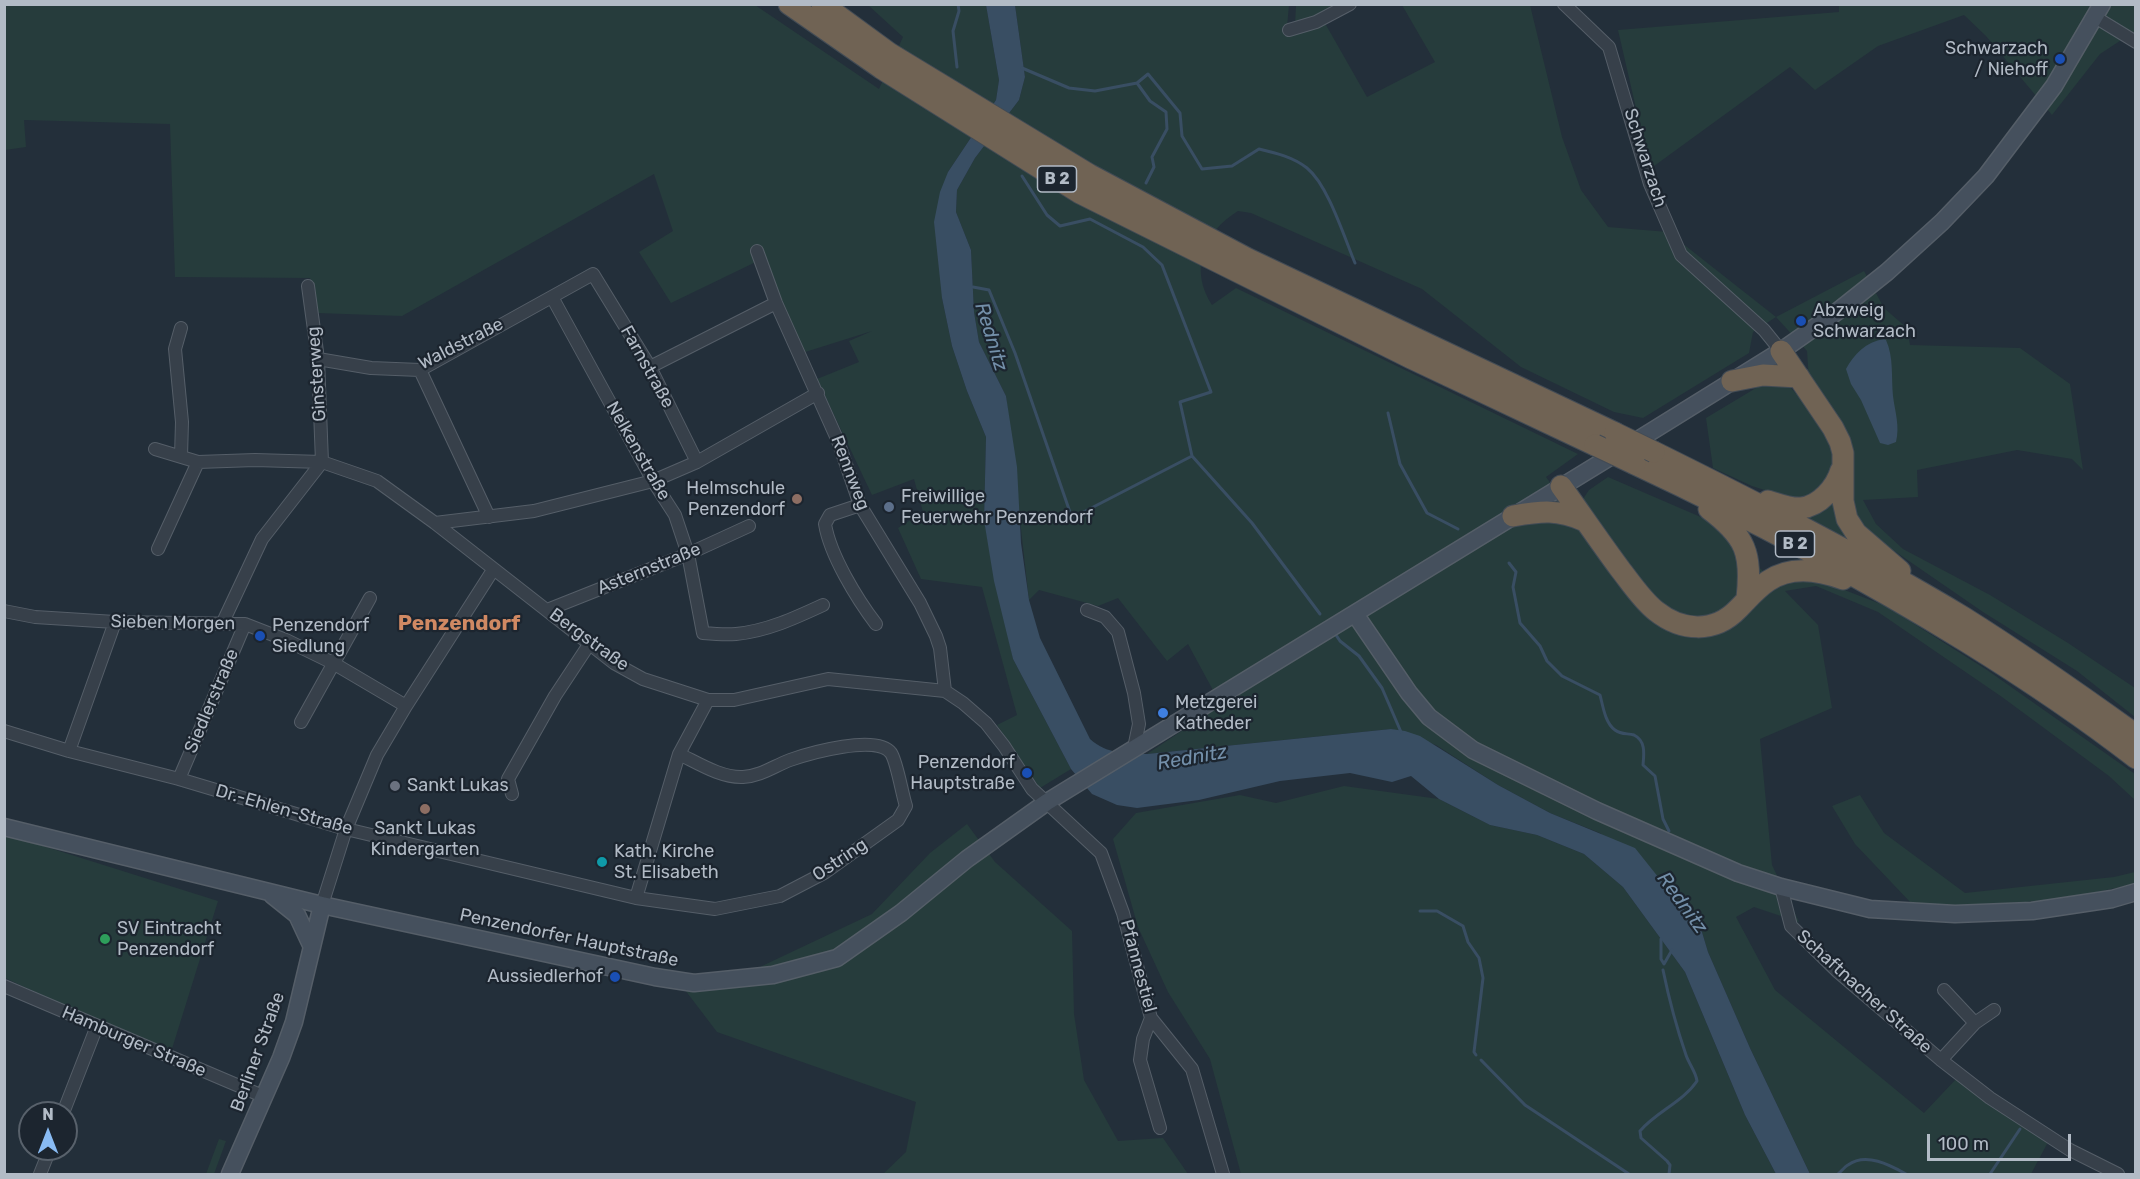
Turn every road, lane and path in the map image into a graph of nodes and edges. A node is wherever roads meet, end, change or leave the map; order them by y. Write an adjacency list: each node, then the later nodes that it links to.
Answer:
1 (789, 4): 8 (highway, B 2)
2 (822, 4): 8 (highway, B 2)
3 (1350, 4): 6 (street)
4 (1564, 4): 16 (street, Schwarzach)
5 (2099, 11): 7 (street); 16 (main road, Penzendorfer Hauptstraße)
6 (1288, 30)
7 (2136, 42)
8 (885, 60): 10 (highway, B 2)
9 (757, 251): 14 (street, Rennweg)
10 (1245, 267): 30 (highway, B 2, bridge); 32 (highway, B 2, bridge)
11 (593, 274): 13 (street, Waldstraße); 18 (street, Farnstraße)
12 (308, 286): 17 (street, Ginsterweg)
13 (552, 297): 19 (street, Waldstraße); 29 (street, Nelkenstraße)
14 (776, 303): 18 (street); 22 (street, Rennweg)
15 (181, 328): 24 (street)
16 (1780, 351): 20 (highway); 21 (main road, Penzendorfer Hauptstraße)
17 (318, 359): 19 (street, Waldstraße); 27 (street, Ginsterweg)
18 (650, 367): 28 (street, Farnstraße)
19 (420, 370): 35 (street)
20 (1799, 377): 21 (highway); 25 (highway)
21 (1732, 381): 31 (main road, Penzendorfer Hauptstraße)
22 (818, 393): 28 (street); 33 (street, Rennweg)
23 (155, 449): 24 (street, Bergstraße)
24 (181, 456): 26 (street, Bergstraße)
25 (1843, 461): 32 (highway); 50 (highway)
26 (198, 462): 27 (street, Bergstraße); 39 (street)
27 (322, 462): 37 (street, Bergstraße); 52 (street, Siedlerstraße)
28 (697, 462): 29 (street)
29 (653, 481): 35 (street); 40 (street, Nelkenstraße)
30 (1673, 482): 43 (highway); 47 (highway, B 2)
31 (1562, 486): 34 (main road, Penzendorfer Hauptstraße); 36 (highway)
32 (1728, 488): 50 (highway, B 2)
33 (860, 505): 54 (street); 57 (street, Rennweg)
34 (1512, 516): 36 (highway); 49 (main road, Penzendorfer Hauptstraße)
35 (489, 517): 37 (street)
36 (1585, 521): 43 (highway)
37 (435, 523): 41 (street, Bergstraße)
38 (750, 526): 40 (street, Asternstraße)
39 (158, 549)
40 (688, 554): 44 (street, Nelkenstraße); 45 (street, Asternstraße)
41 (494, 570): 45 (street, Bergstraße); 59 (street)
42 (370, 598): 56 (street)
43 (1747, 598): 47 (highway)
44 (823, 605)
45 (547, 610): 55 (street, Bergstraße)
46 (1087, 610): 64 (street)
47 (1915, 610): 66 (highway, B 2)
48 (4, 611): 51 (street, Sieben Morgen)
49 (1355, 614): 64 (main road, Penzendorfer Hauptstraße); 72 (main road)
50 (1963, 618): 62 (highway, B 2)
51 (115, 622): 52 (street, Sieben Morgen); 63 (street)
52 (223, 622): 53 (street, Sieben Morgen)
53 (244, 624): 56 (street, Sieben Morgen); 67 (street, Siedlerstraße)
54 (876, 624)
55 (590, 644): 58 (street, Bergstraße); 68 (street)
56 (333, 663): 59 (street, Sieben Morgen); 60 (street)
57 (945, 691): 58 (street, Bergstraße); 69 (street)
58 (708, 700): 65 (street)
59 (406, 706): 71 (street)
60 (301, 722)
61 (4, 731): 63 (street, Dr.-Ehlen-Straße)
62 (2136, 735)
63 (69, 751): 67 (street, Dr.-Ehlen-Straße)
64 (1130, 751): 69 (main road, Penzendorfer Hauptstraße)
65 (679, 754): 75 (street); 75 (street, Ostring)
66 (2136, 758)
67 (179, 779): 71 (street, Dr.-Ehlen-Straße)
68 (512, 794)
69 (1047, 802): 76 (main road, Penzendorfer Hauptstraße); 81 (street, Pfannestiel)
70 (4, 827): 73 (main road, Penzendorfer Hauptstraße)
71 (346, 829): 75 (street, Dr.-Ehlen-Straße); 76 (street)
72 (1782, 887): 74 (main road); 84 (street, Schaftnacher Straße)
73 (267, 891): 76 (main road, Penzendorfer Hauptstraße); 77 (main road)
74 (2136, 892)
75 (636, 898)
76 (322, 905): 77 (main road, Berliner Straße)
77 (312, 947): 85 (main road, Berliner Straße)
78 (4, 986): 83 (street, Hamburger Straße)
79 (1944, 990): 82 (street)
80 (1994, 1010): 82 (street, Schaftnacher Straße)
81 (1151, 1018): 87 (street); 89 (street, Pfannestiel)
82 (1975, 1023): 84 (street, Schaftnacher Straße)
83 (97, 1026): 85 (street, Hamburger Straße); 86 (street)
84 (1941, 1060): 90 (street, Schaftnacher Straße)
85 (265, 1097): 88 (main road, Berliner Straße)
86 (68, 1101)
87 (1160, 1128)
88 (230, 1174)
89 (1223, 1174)
90 (2118, 1174)

